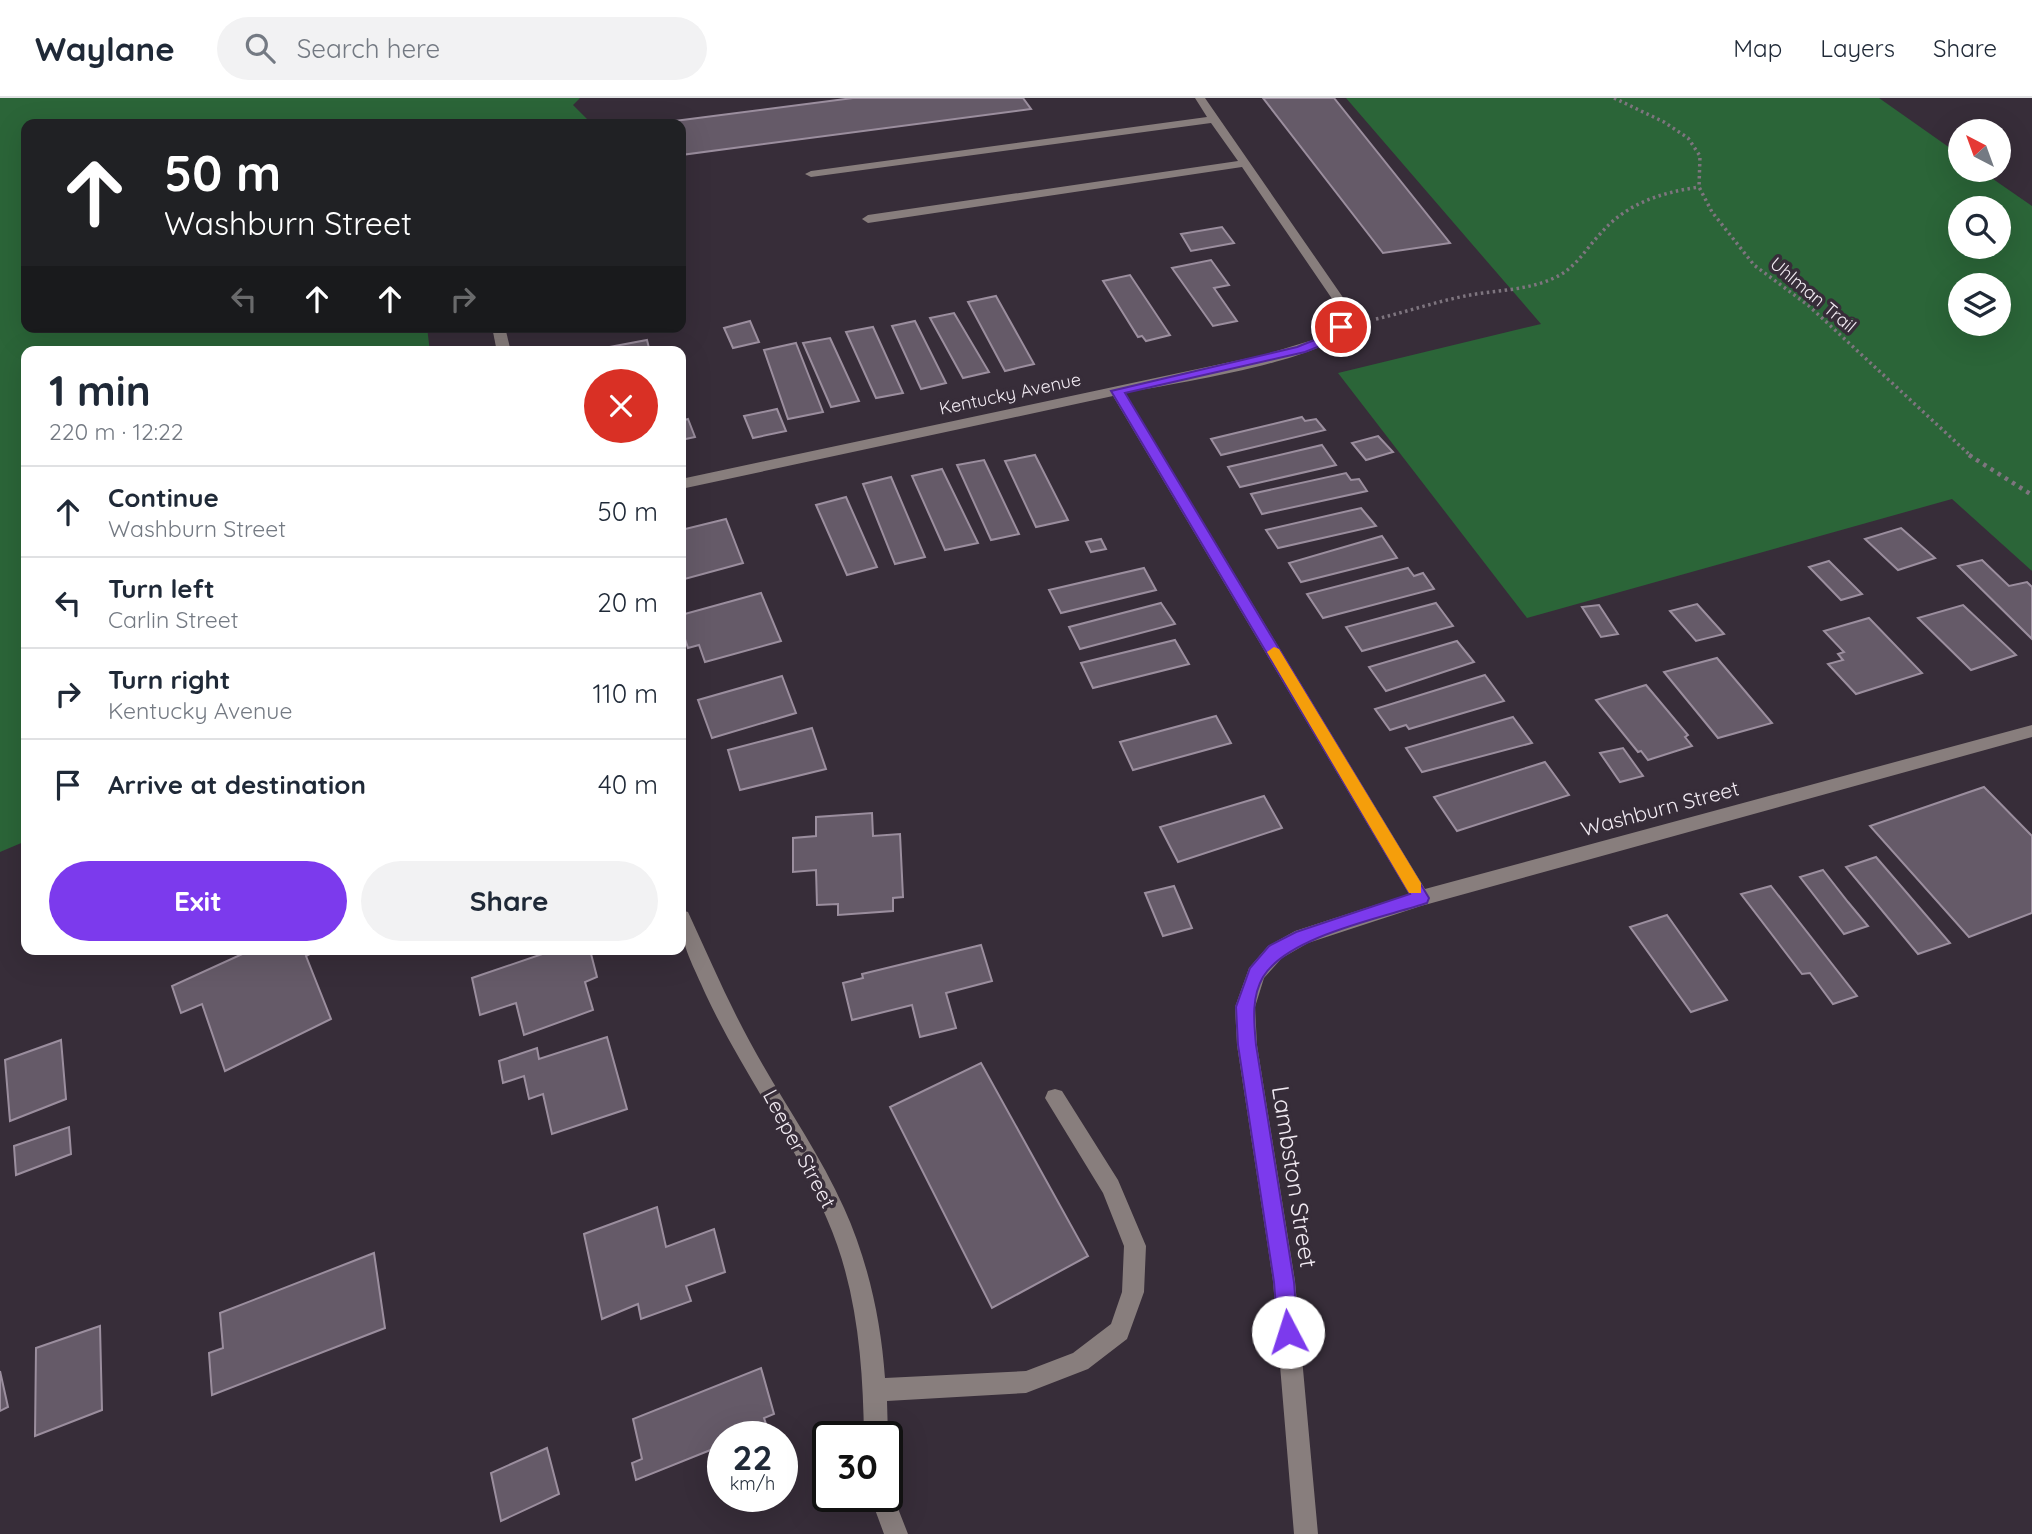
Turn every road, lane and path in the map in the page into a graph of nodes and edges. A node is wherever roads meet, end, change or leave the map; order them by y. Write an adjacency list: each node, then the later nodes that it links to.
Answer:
1 (1200, 98): 3 (street)
2 (1614, 98): 6 (path, Uhlman Trail)
3 (1215, 119): 4 (street); 5 (street)
4 (1247, 163): 7 (street); 8 (street)
5 (811, 174)
6 (1699, 187): 8 (path); 11 (path, Uhlman Trail)
7 (868, 219)
8 (1341, 327): 9 (street, Kentucky Avenue)
9 (1117, 391): 10 (street, Kentucky Avenue); 13 (street)
10 (686, 483)
11 (2032, 495)
12 (2032, 731): 13 (street, Washburn Street)
13 (1421, 898): 15 (street, Washburn Street)
14 (686, 929): 17 (street, Leeper Street)
15 (1302, 937): 21 (street, Lambston Street)
16 (1055, 1098): 17 (street)
17 (876, 1391): 18 (street, Leeper Street)
18 (876, 1421)
19 (888, 1512): 20 (street)
20 (896, 1534)
21 (1306, 1534)

